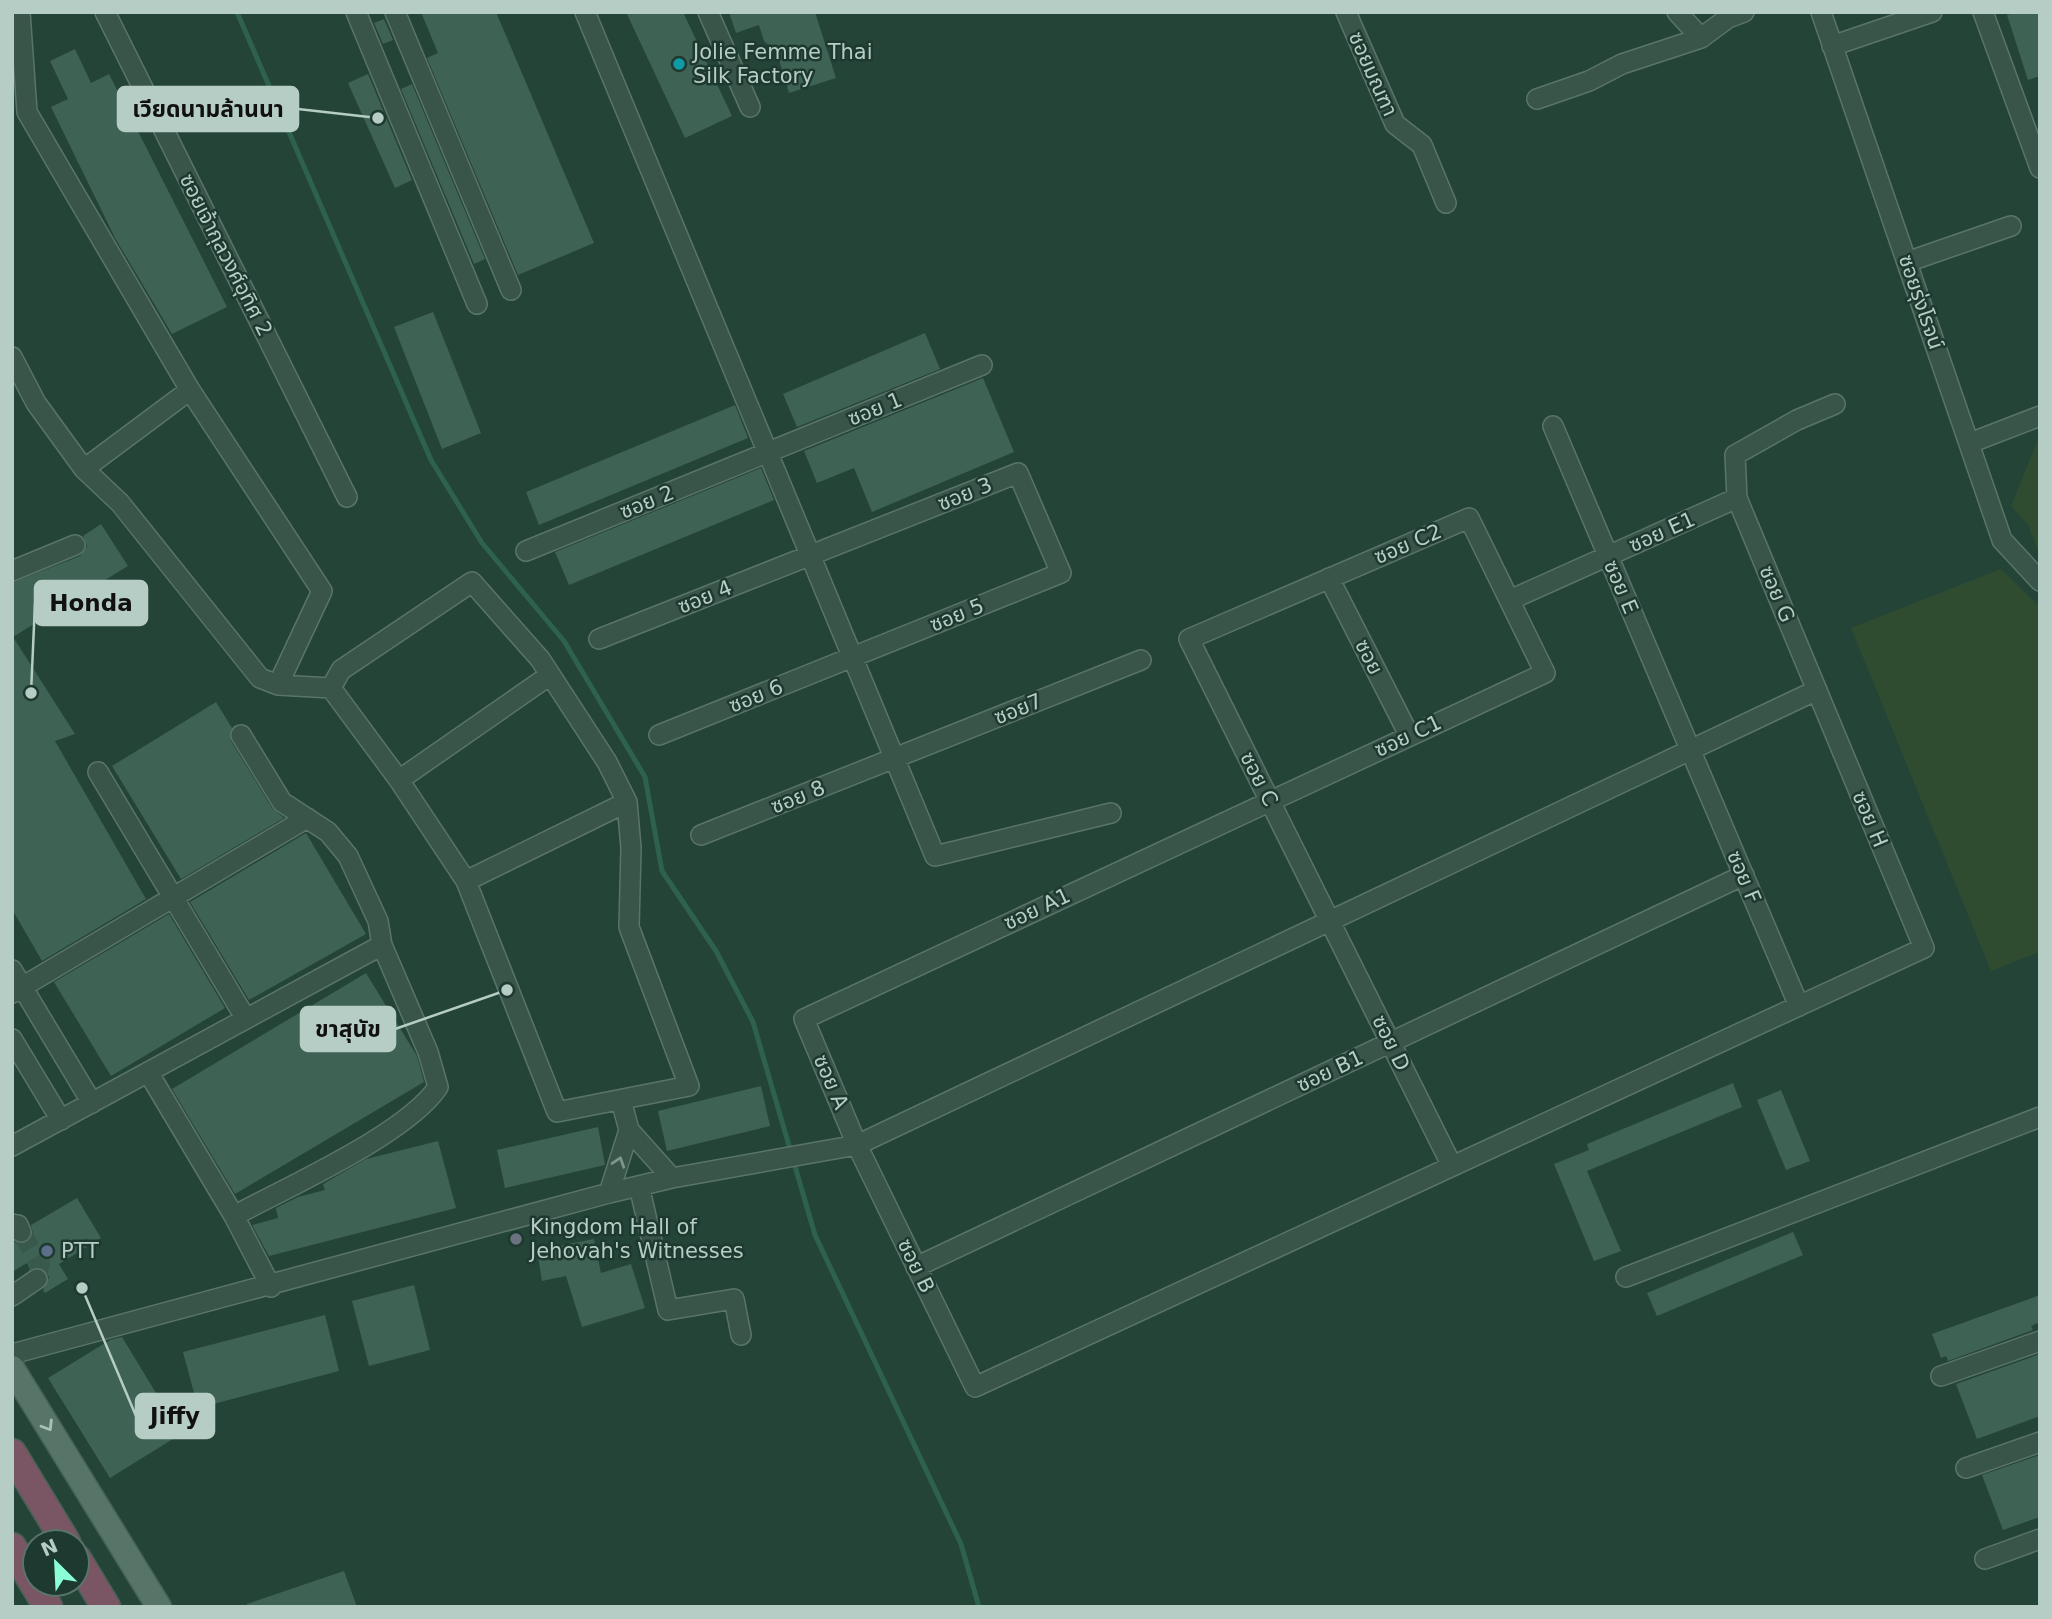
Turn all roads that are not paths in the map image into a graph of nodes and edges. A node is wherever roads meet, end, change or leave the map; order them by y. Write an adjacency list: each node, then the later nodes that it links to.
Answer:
1 (20, 12): 15 (street)
2 (105, 12): 34 (street, ซอยเจ้ากุลวงศ์อุทิศ 2)
3 (356, 12): 24 (street)
4 (395, 12): 23 (street)
5 (585, 12): 32 (street)
6 (708, 12): 18 (street)
7 (1346, 12): 20 (street, ซอยมณฑา)
8 (1677, 12): 13 (street)
9 (1744, 12): 13 (street)
10 (1821, 12): 14 (street, ซอยรุ่งโรจน์)
11 (1931, 12): 14 (street)
12 (1983, 12): 19 (street)
13 (1701, 38): 17 (street)
14 (1832, 46): 22 (street, ซอยรุ่งโรจน์)
15 (22, 68): 16 (street); 27 (street)
16 (12, 88)
17 (1537, 99)
18 (750, 107)
19 (2040, 168)
20 (1446, 203)
21 (2011, 226): 22 (street)
22 (1907, 262): 31 (street, ซอยรุ่งโรจน์)
23 (511, 290)
24 (477, 304)
25 (12, 357): 33 (street)
26 (982, 365): 32 (street, ซอย 1)
27 (190, 390): 33 (street); 51 (street)
28 (1835, 404): 35 (street)
29 (2040, 416): 31 (street)
30 (1553, 426): 39 (street, ซอย E)
31 (1970, 443): 43 (street, ซอยรุ่งโรจน์)
32 (768, 453): 37 (street, ซอย 2); 38 (street)
33 (84, 469): 51 (street)
34 (347, 497)
35 (1737, 498): 39 (street, ซอย E1); 53 (street, ซอย G)
36 (75, 545): 40 (street)
37 (526, 551)
38 (810, 555): 41 (street, ซอย 3); 45 (street, ซอย 4); 47 (street)
39 (1608, 556): 44 (street, ซอย E1); 57 (street, ซอย E)
40 (12, 571)
41 (1061, 573): 47 (street, ซอย 5)
42 (1329, 578): 44 (street, ซอย C2); 46 (street, ซอย C2); 56 (street, ซอย)
43 (2040, 581)
44 (1510, 600): 49 (street, ซอย C2)
45 (599, 639)
46 (1189, 639): 61 (street, ซอย C)
47 (852, 657): 55 (street, ซอย 6); 58 (street)
48 (1140, 660): 58 (street, ซอย7)
49 (1545, 673): 56 (street, ซอย C1)
50 (551, 675): 52 (street); 60 (street); 62 (street)
51 (278, 685): 52 (street)
52 (331, 688): 60 (street)
53 (1817, 690): 57 (street); 73 (street, ซอย H)
54 (241, 735): 64 (street)
55 (659, 735)
56 (1409, 735): 61 (street, ซอย C1)
57 (1690, 749): 66 (street, ซอย F); 69 (street)
58 (895, 758): 63 (street); 65 (street, ซอย 8)
59 (98, 772): 68 (street)
60 (399, 780): 67 (street)
61 (1270, 800): 69 (street, ซอย C); 75 (street, ซอย A1)
62 (627, 802): 67 (street); 79 (street)
63 (1111, 813)
64 (307, 818): 68 (street); 70 (street)
65 (702, 835)
66 (1744, 875): 73 (street, ซอย F); 77 (street, ซอย B1)
67 (466, 881): 79 (street)
68 (173, 898): 72 (street); 74 (street)
69 (1329, 920): 77 (street, ซอย D); 84 (street)
70 (382, 944): 74 (street); 90 (street)
71 (12, 970): 72 (street)
72 (17, 990): 80 (street)
73 (1799, 1006): 86 (street)
74 (246, 1019): 78 (street)
75 (804, 1019): 84 (street, ซอย A)
76 (12, 1039): 82 (street)
77 (1390, 1042): 86 (street, ซอย D); 91 (street, ซอย B1)
78 (148, 1072): 80 (street); 90 (street)
79 (621, 1100): 83 (street)
80 (92, 1103): 82 (street)
81 (2040, 1117): 92 (street)
82 (61, 1120): 85 (street)
83 (629, 1130): 87 (street); 89 (street, one-way to 83)
84 (857, 1145): 87 (street); 91 (street, ซอย B)
85 (12, 1146)
86 (1452, 1166): 91 (street, ซอย B)
87 (672, 1178): 88 (street)
88 (639, 1186): 89 (street); 96 (street)
89 (609, 1193): 94 (street)
90 (234, 1216): 94 (street)
91 (916, 1267)
92 (1626, 1277)
93 (37, 1279): 95 (street)
94 (271, 1287): 98 (street)
95 (12, 1296)
96 (741, 1335)
97 (2040, 1341): 100 (street)
98 (12, 1354)
99 (12, 1368): 111 (main road, one-way to 111)
100 (1941, 1376)
101 (2040, 1442): 103 (street)
102 (12, 1453): 104 (highway)
103 (1966, 1468)
104 (58, 1528)
105 (2040, 1539): 107 (street)
106 (12, 1547): 109 (highway)
107 (1985, 1559)
108 (91, 1582): 110 (highway)
109 (48, 1607)
110 (106, 1607)
111 (159, 1607)

